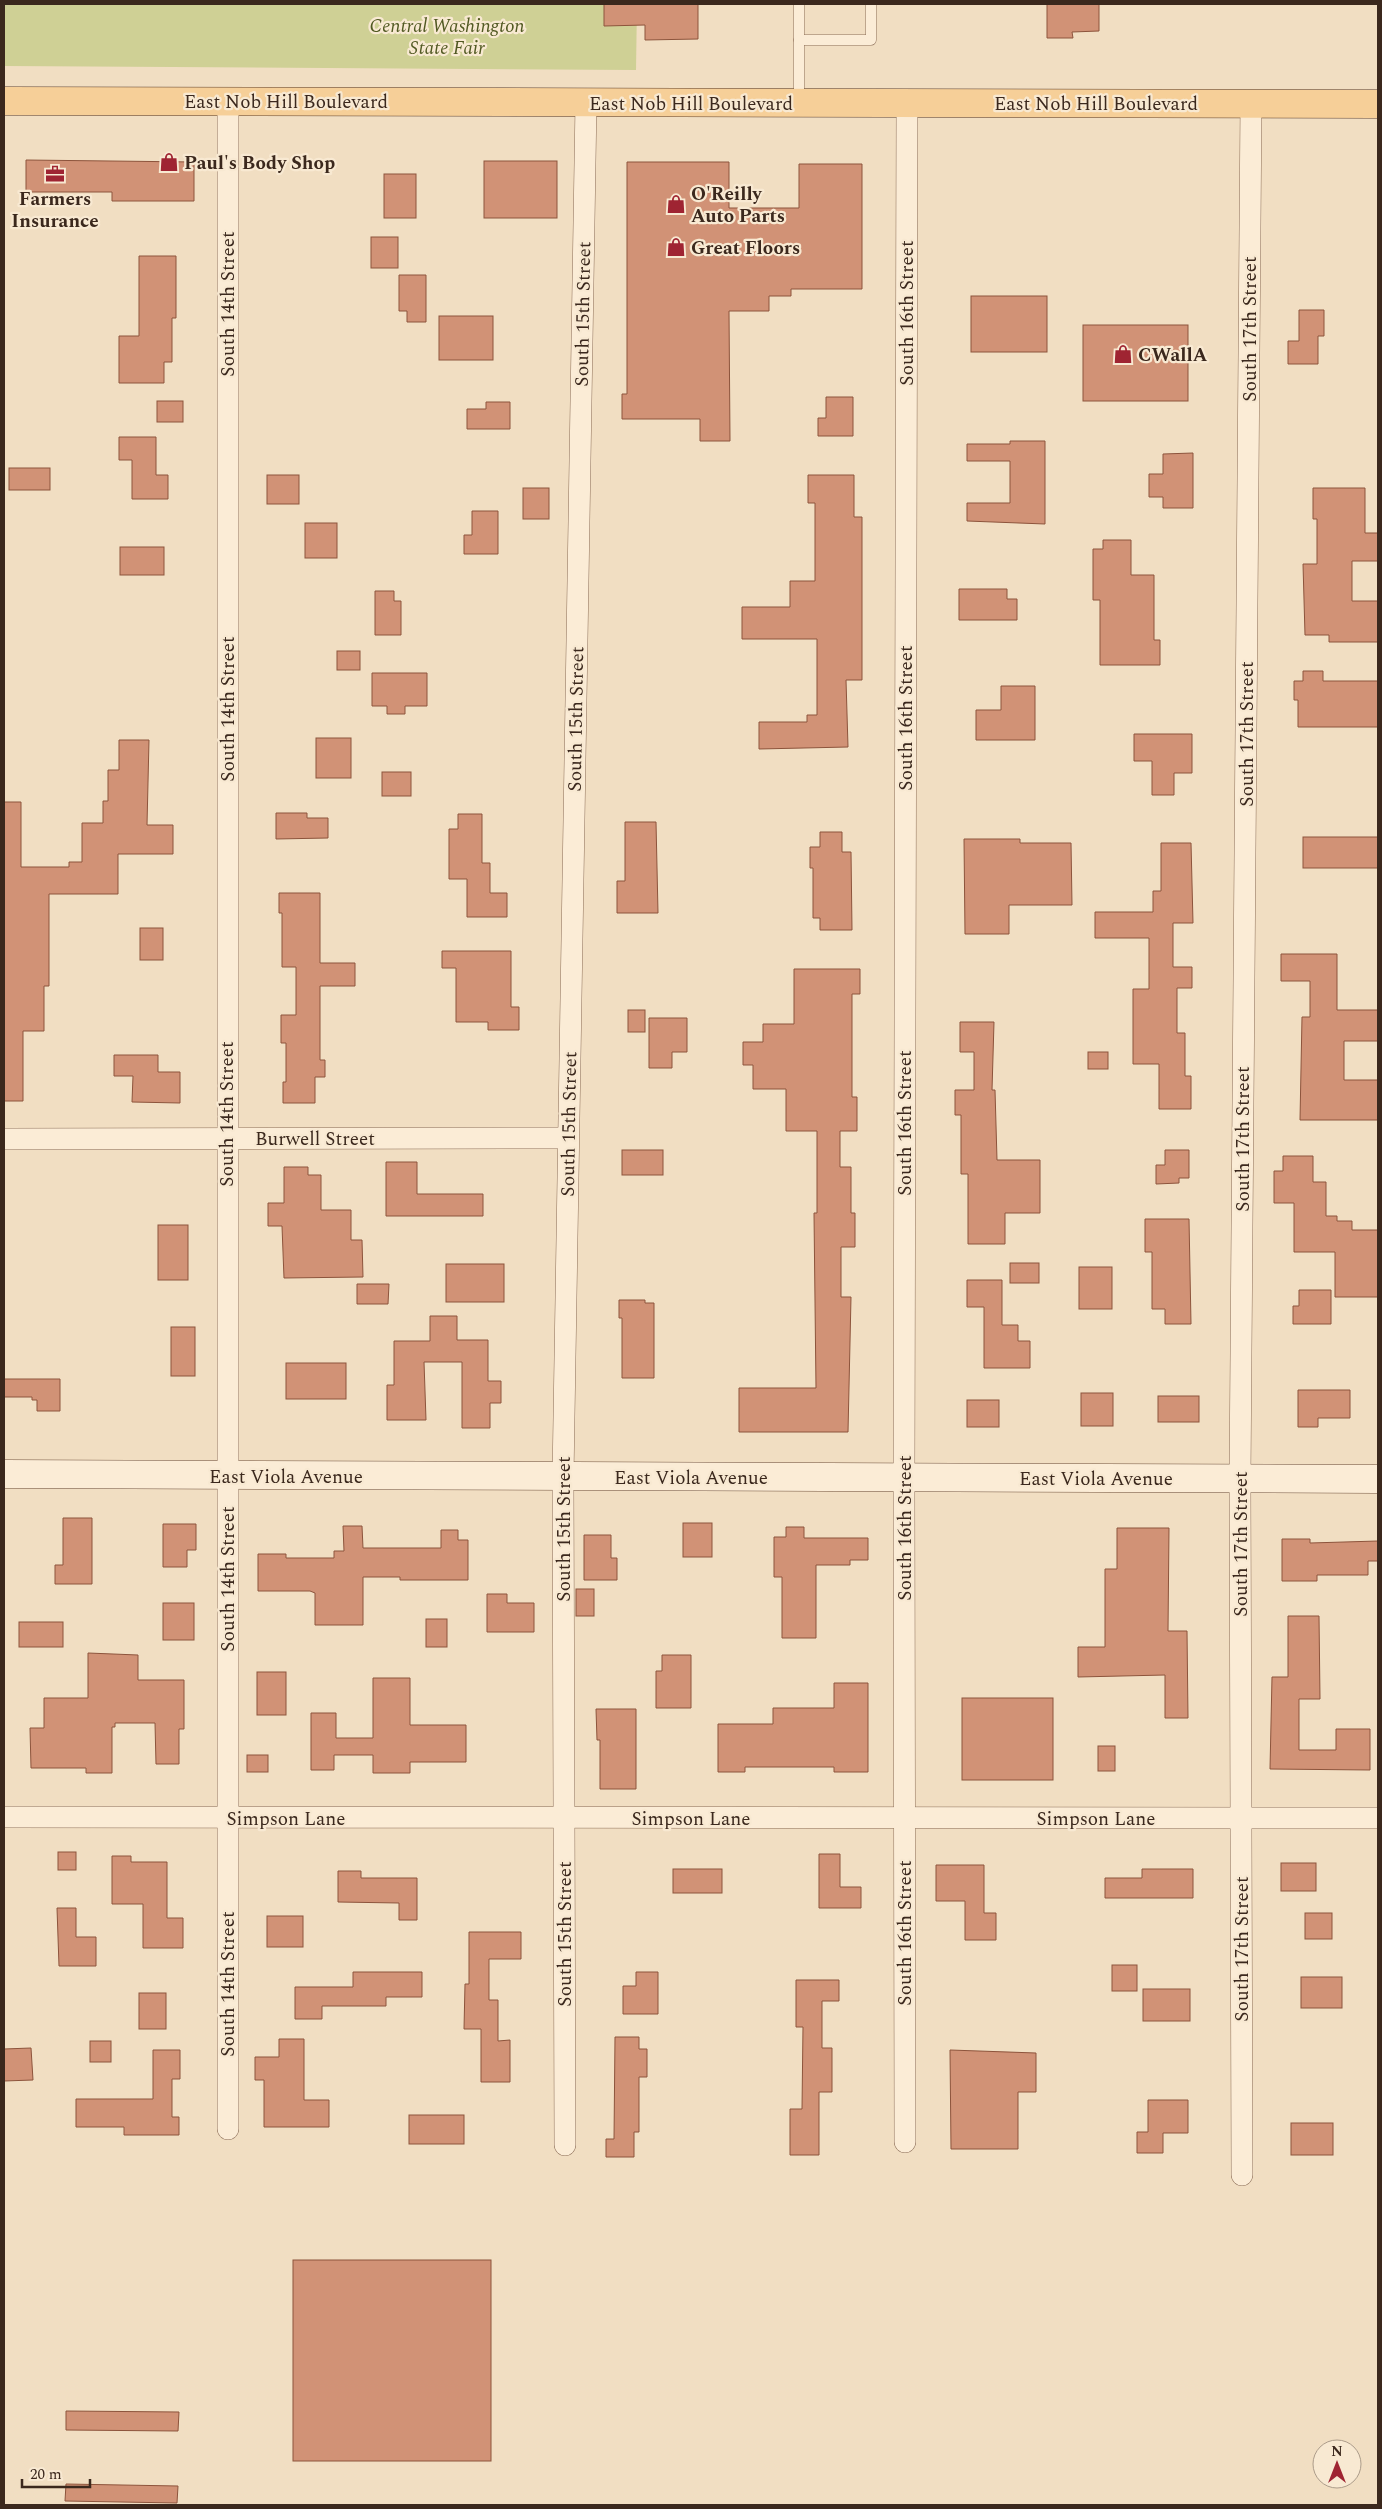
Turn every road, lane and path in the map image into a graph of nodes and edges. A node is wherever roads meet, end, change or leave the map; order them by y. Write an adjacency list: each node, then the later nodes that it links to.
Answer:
1 (800, 4): 3 (lane)
2 (871, 4): 3 (lane)
3 (799, 40): 7 (lane)
4 (228, 100): 5 (main road, East Nob Hill Boulevard); 6 (main road, East Nob Hill Boulevard); 11 (street, South 14th Street)
5 (4, 101)
6 (586, 103): 7 (main road, East Nob Hill Boulevard); 12 (street, South 15th Street)
7 (799, 103): 8 (main road, East Nob Hill Boulevard)
8 (907, 103): 9 (main road, East Nob Hill Boulevard); 17 (street, South 16th Street)
9 (1251, 103): 10 (main road, East Nob Hill Boulevard); 18 (street, South 17th Street)
10 (1378, 104)
11 (226, 1138): 12 (street, Burwell Street); 13 (street, Burwell Street); 15 (street, South 14th Street)
12 (567, 1138): 16 (street, South 15th Street)
13 (4, 1139)
14 (4, 1474): 15 (street, East Viola Avenue)
15 (227, 1476): 16 (street, East Viola Avenue); 21 (street, South 14th Street)
16 (562, 1477): 17 (street, East Viola Avenue); 22 (street, South 15th Street)
17 (904, 1478): 18 (street, East Viola Avenue); 25 (street, South 16th Street)
18 (1240, 1478): 19 (street, East Viola Avenue); 23 (street, South 17th Street)
19 (1378, 1479)
20 (4, 1817): 21 (street, Simpson Lane)
21 (226, 1818): 22 (street, Simpson Lane); 26 (street, South 14th Street)
22 (563, 1818): 25 (street, Simpson Lane); 28 (street, South 15th Street)
23 (1240, 1818): 24 (street, Simpson Lane); 25 (street, Simpson Lane); 29 (street, South 17th Street)
24 (1378, 1818)
25 (904, 1819): 27 (street, South 16th Street)
26 (228, 2128)
27 (905, 2142)
28 (565, 2145)
29 (1242, 2175)

